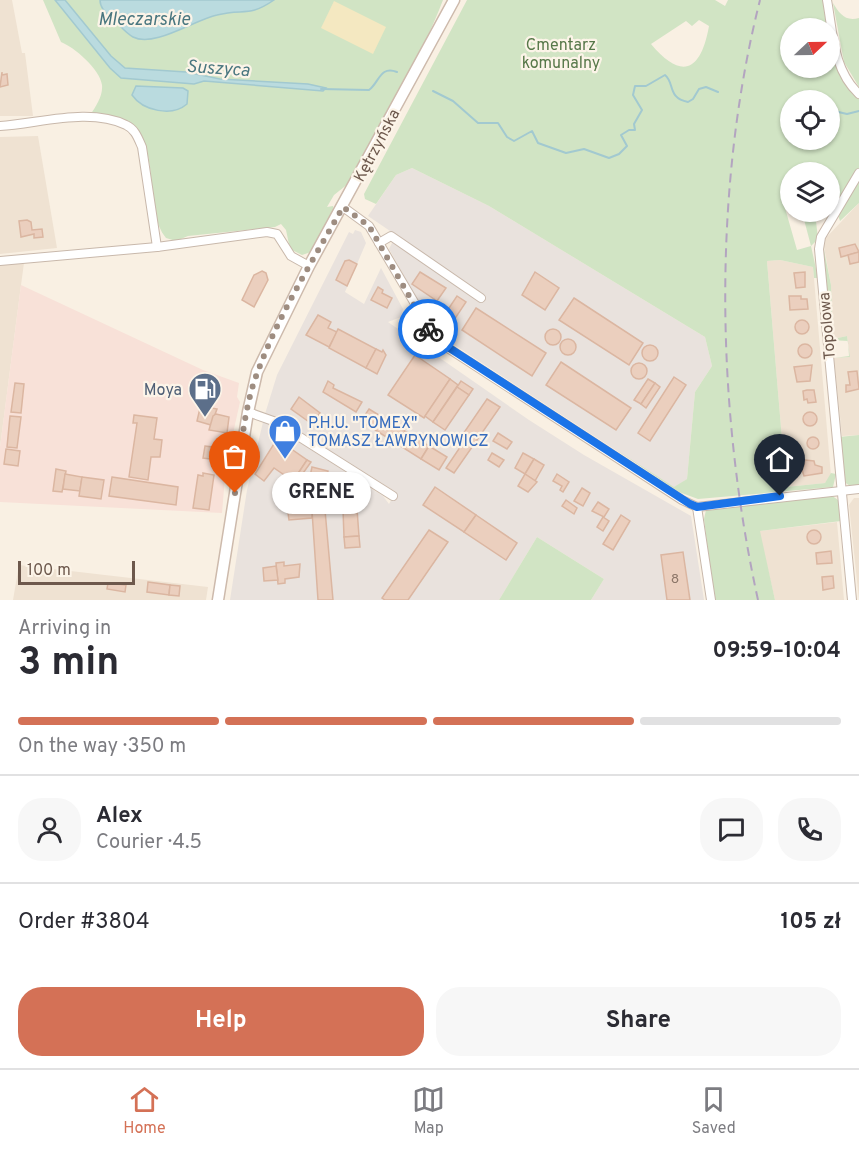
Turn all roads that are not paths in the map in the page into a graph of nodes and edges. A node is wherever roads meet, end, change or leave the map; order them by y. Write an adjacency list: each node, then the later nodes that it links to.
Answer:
1 (454, 0): 6 (main road, Kętrzyńska)
2 (827, 0): 3 (street)
3 (859, 94)
4 (0, 126): 8 (street)
5 (859, 173): 14 (street, Topolowa)
6 (343, 207): 7 (street); 10 (main road, Kętrzyńska)
7 (379, 243): 11 (street); 16 (street)
8 (157, 246): 9 (street); 10 (street)
9 (0, 261)
10 (309, 266): 12 (main road, Kętrzyńska)
11 (481, 298)
12 (248, 412): 15 (street); 17 (main road, Kętrzyńska)
13 (859, 489): 14 (street)
14 (841, 490): 16 (street); 19 (street, Topolowa)
15 (393, 496)
16 (697, 507): 18 (street)
17 (218, 600)
18 (711, 600)
19 (852, 600)

